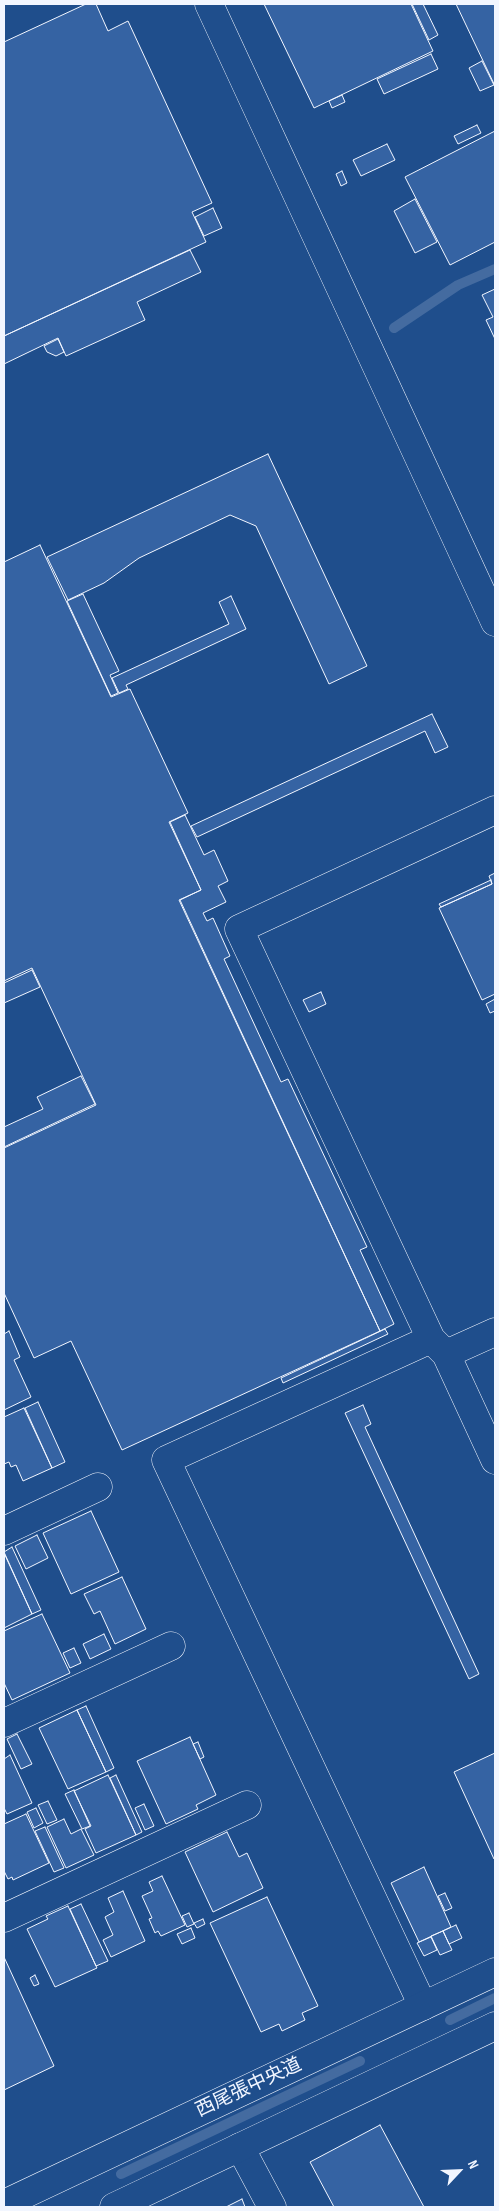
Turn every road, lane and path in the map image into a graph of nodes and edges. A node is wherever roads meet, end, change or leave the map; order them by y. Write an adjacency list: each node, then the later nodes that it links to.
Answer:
1 (209, 4): 2 (street)
2 (495, 622)
3 (495, 810): 5 (street)
4 (495, 1332): 5 (street)
5 (438, 1346): 6 (street); 14 (street)
6 (495, 1460)
7 (98, 1487): 8 (street)
8 (4, 1531)
9 (171, 1646): 10 (street)
10 (4, 1724)
11 (247, 1805): 12 (street)
12 (4, 1918)
13 (495, 1972): 14 (street, 西尾張中央道)
14 (423, 2006): 17 (street, 西尾張中央道)
15 (493, 2034): 16 (street)
16 (240, 2147): 18 (street); 19 (street)
17 (4, 2204)
18 (114, 2207)
19 (272, 2207)

